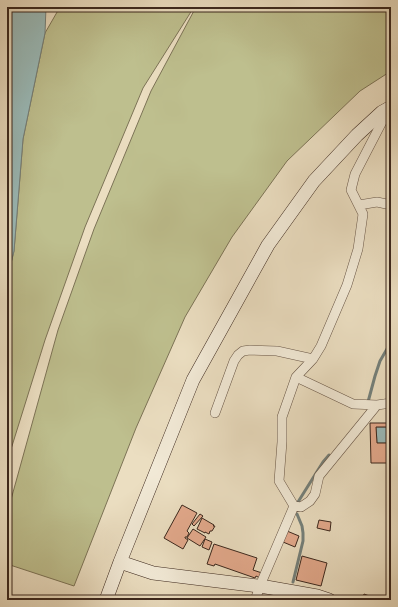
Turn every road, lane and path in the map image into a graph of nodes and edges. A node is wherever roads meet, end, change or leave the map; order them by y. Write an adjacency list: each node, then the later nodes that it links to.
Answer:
1 (386, 109): 2 (street); 10 (street)
2 (359, 205): 3 (street); 4 (street)
3 (391, 205)
4 (313, 359): 5 (street); 8 (street)
5 (296, 377): 7 (street); 9 (street)
6 (391, 404): 7 (street)
7 (377, 405): 9 (street)
8 (215, 413)
9 (294, 506): 11 (street)
10 (120, 562): 11 (street); 12 (street)
11 (260, 587): 13 (street); 14 (street)
12 (106, 600)
13 (255, 600)
14 (329, 600)

